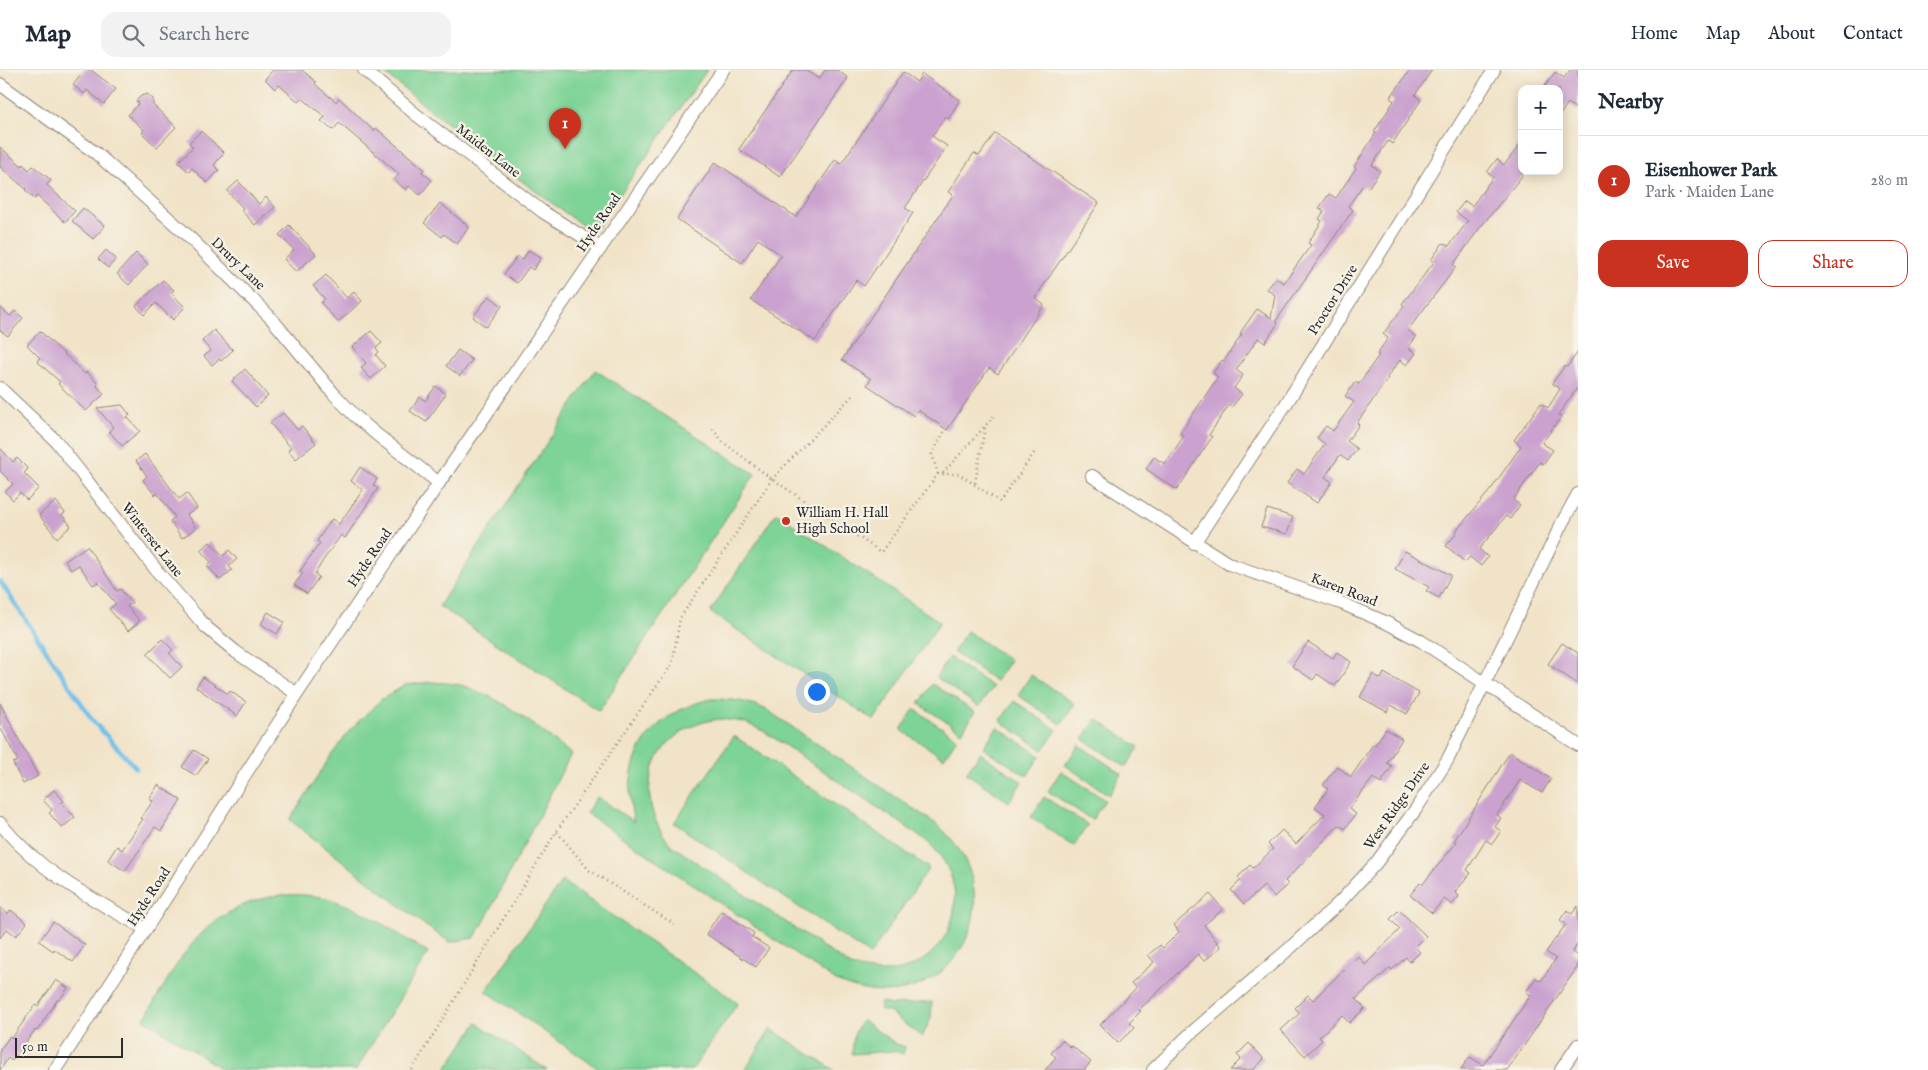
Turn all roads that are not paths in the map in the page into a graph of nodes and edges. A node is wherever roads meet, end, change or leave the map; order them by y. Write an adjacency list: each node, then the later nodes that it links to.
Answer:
1 (364, 70): 5 (street, Maiden Lane)
2 (722, 70): 5 (street, Hyde Road)
3 (1494, 70): 10 (street, Proctor Drive)
4 (0, 84): 8 (street, Drury Lane)
5 (600, 248): 8 (street, Hyde Road)
6 (0, 388): 12 (street, Winterset Lane)
7 (1092, 476): 10 (street, Karen Road)
8 (439, 483): 12 (street, Hyde Road)
9 (1578, 494): 11 (street, West Ridge Drive)
10 (1194, 543): 11 (street, Karen Road)
11 (1486, 683): 13 (street, Karen Road); 18 (street, West Ridge Drive)
12 (298, 694): 15 (street, Hyde Road)
13 (1578, 746)
14 (0, 823): 15 (street)
15 (146, 930): 17 (street, Hyde Road)
16 (1578, 1045): 19 (street)
17 (54, 1070)
18 (1153, 1070)
19 (1561, 1070)

